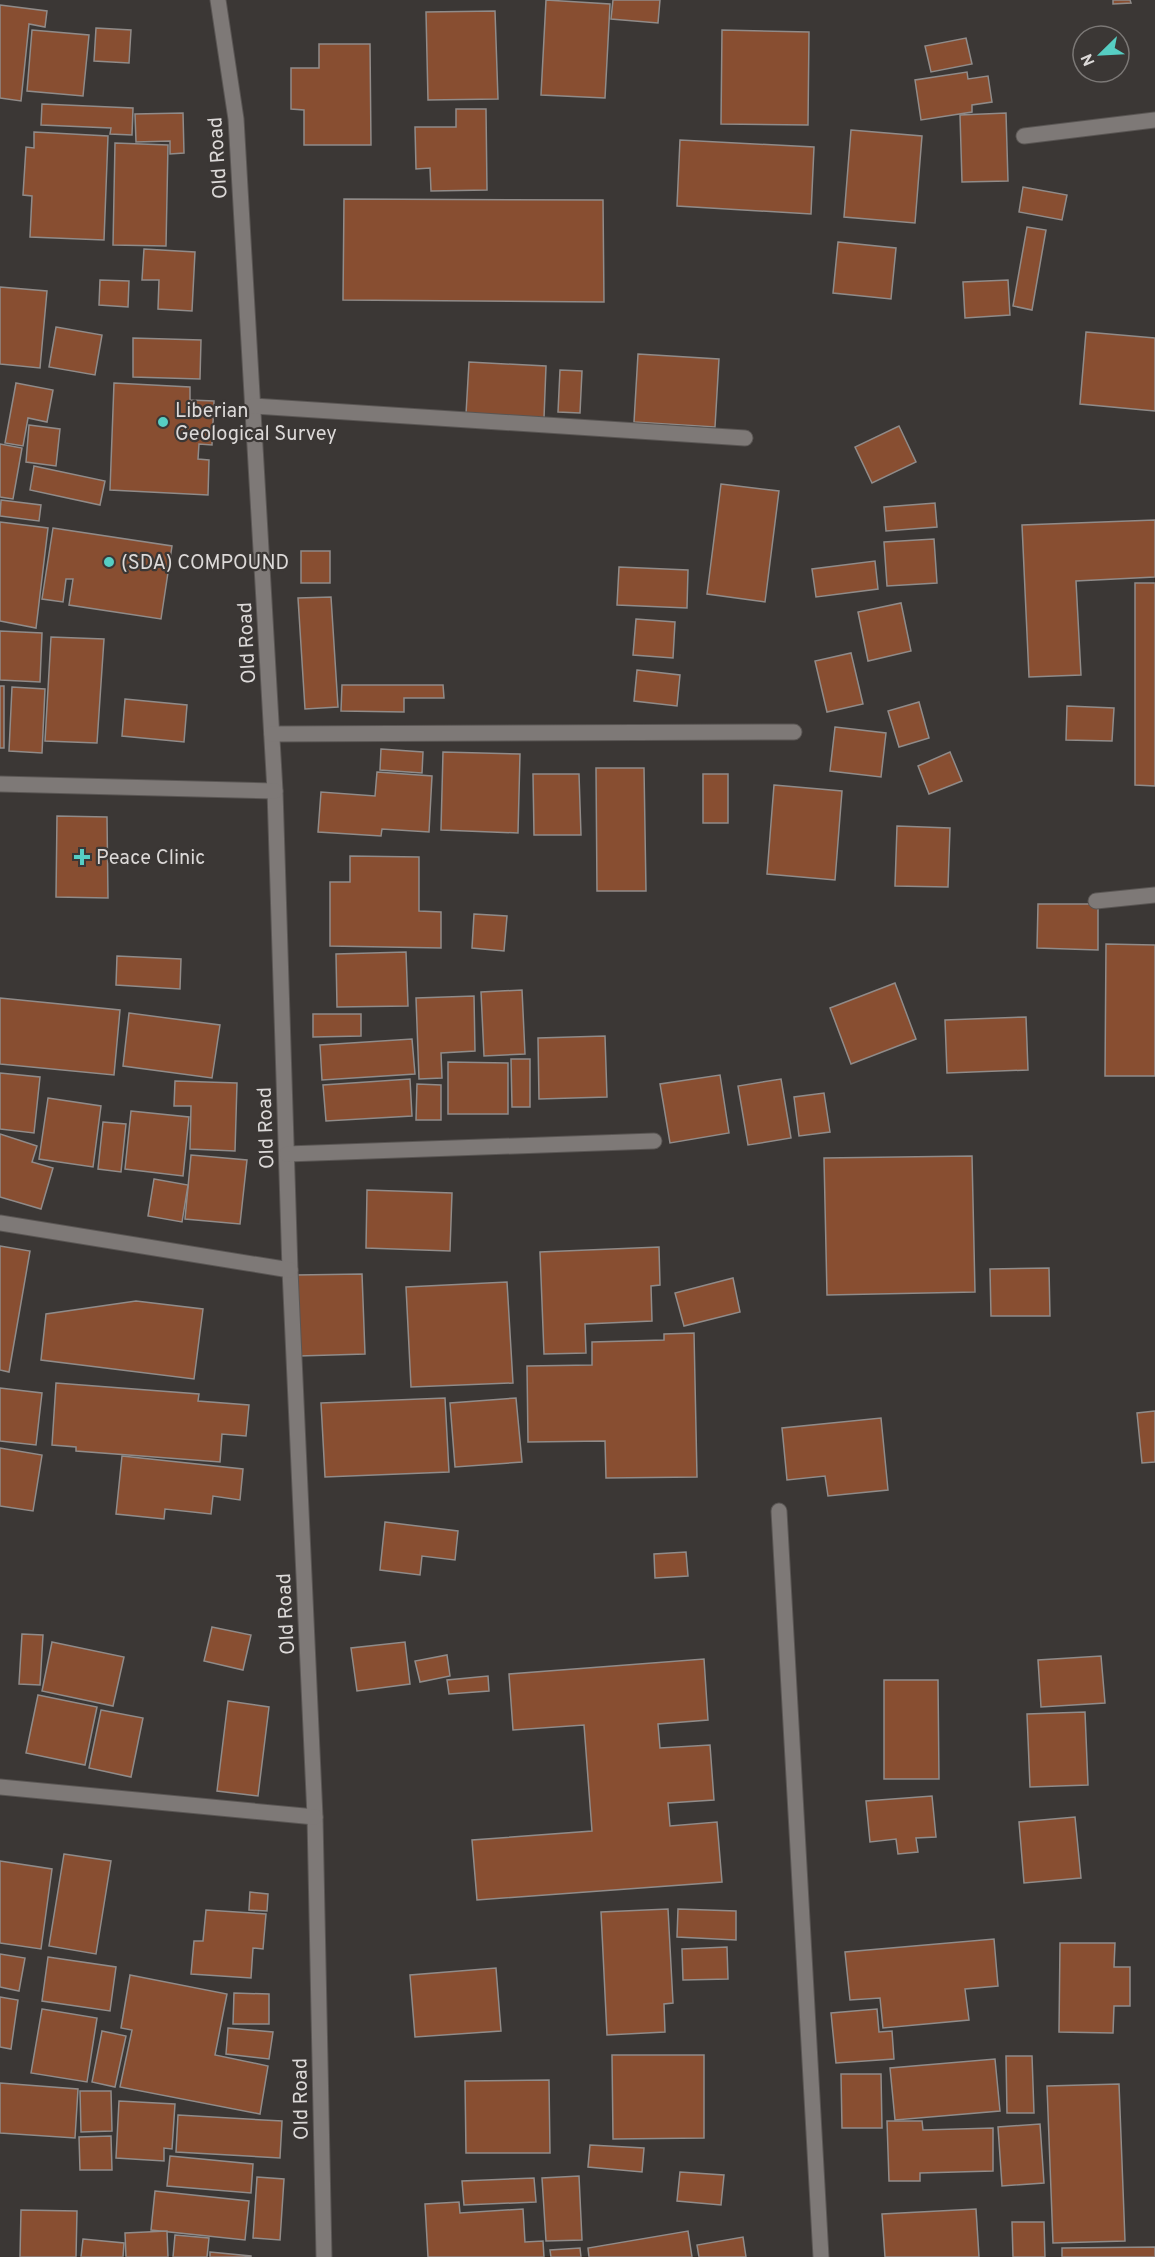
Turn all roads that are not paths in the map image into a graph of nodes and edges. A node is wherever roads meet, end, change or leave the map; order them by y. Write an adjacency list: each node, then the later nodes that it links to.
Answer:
1 (218, 0): 4 (street, Old Road)
2 (1155, 120): 3 (street)
3 (1024, 136)
4 (253, 406): 5 (street); 7 (street, Old Road)
5 (745, 438)
6 (794, 732): 7 (street)
7 (272, 734): 9 (street, Old Road)
8 (0, 784): 9 (street)
9 (275, 791): 13 (street, Old Road)
10 (1155, 895): 11 (street)
11 (1096, 901)
12 (654, 1141): 13 (street)
13 (287, 1154): 15 (street, Old Road)
14 (0, 1223): 15 (street)
15 (290, 1270): 18 (street, Old Road)
16 (779, 1511): 20 (street)
17 (0, 1787): 18 (street)
18 (315, 1817): 19 (street, Old Road)
19 (324, 2257)
20 (821, 2257)

